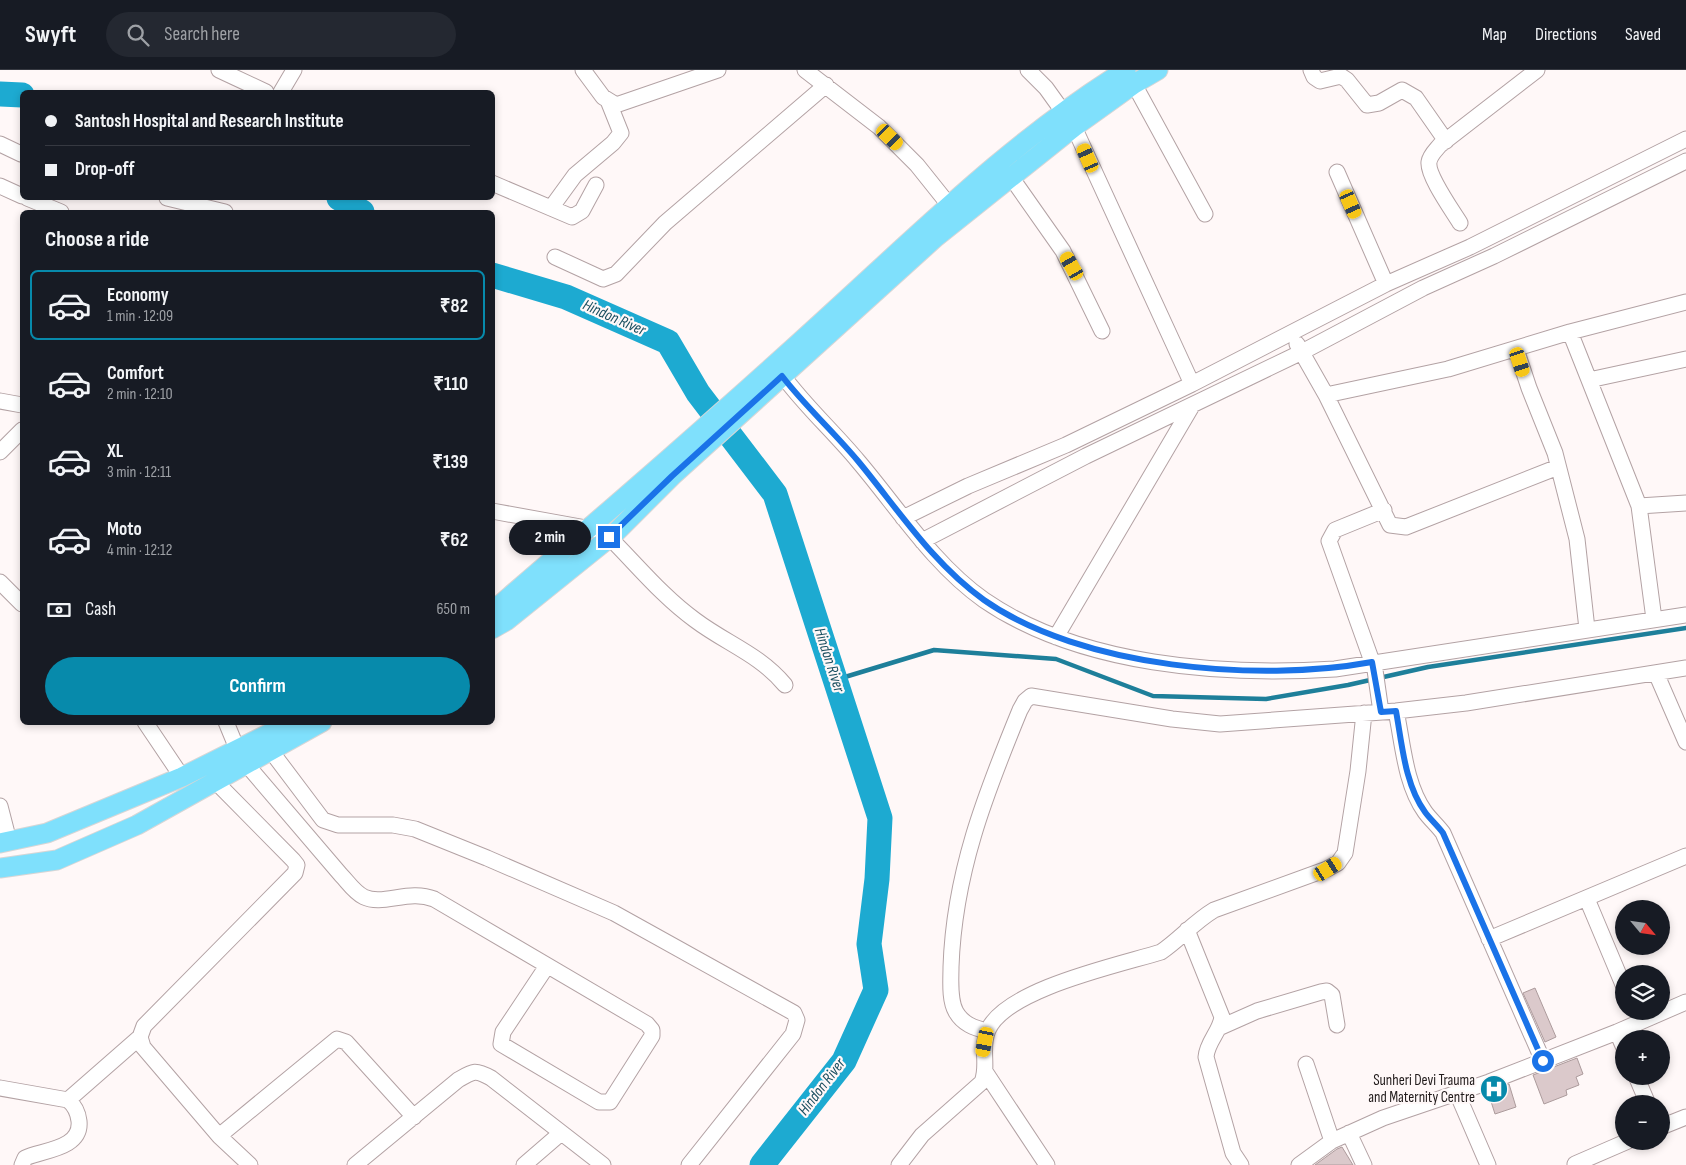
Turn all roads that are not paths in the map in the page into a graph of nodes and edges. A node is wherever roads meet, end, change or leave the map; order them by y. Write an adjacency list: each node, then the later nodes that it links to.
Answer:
1 (219, 70): 12 (street)
2 (294, 70): 13 (street)
3 (583, 70): 14 (street)
4 (718, 70): 14 (street)
5 (805, 70): 11 (street)
6 (1028, 70): 15 (street)
7 (1158, 70): 10 (main road)
8 (1311, 70): 18 (street)
9 (1537, 70): 18 (street)
10 (1130, 77): 15 (main road); 16 (main road); 34 (street)
11 (826, 85): 30 (street); 38 (street)
12 (262, 90)
13 (282, 90)
14 (610, 103): 31 (street)
15 (1063, 112): 16 (street); 30 (main road)
16 (1074, 127): 23 (main road); 48 (street)
17 (1686, 139): 37 (street)
18 (1446, 141): 35 (street)
19 (0, 144): 20 (street)
20 (20, 154)
21 (1686, 161): 37 (street)
22 (1337, 172): 39 (street)
23 (1010, 177): 36 (main road); 41 (street)
24 (495, 184): 31 (street)
25 (596, 185): 31 (street)
26 (0, 186): 27 (street)
27 (20, 195)
28 (32, 200): 32 (street)
29 (175, 200): 33 (street)
30 (950, 205): 36 (main road)
31 (551, 208)
32 (56, 210)
33 (217, 210)
34 (1205, 214)
35 (1460, 223)
36 (914, 248): 46 (main road)
37 (1479, 253): 39 (street); 43 (street)
38 (555, 257)
39 (1386, 284): 43 (street)
40 (1686, 302): 42 (street)
41 (1102, 331)
42 (1570, 332): 44 (street); 47 (street)
43 (1297, 342): 48 (street); 49 (street); 51 (street)
44 (1516, 349): 49 (street); 55 (street)
45 (1686, 359): 47 (street)
46 (777, 375): 56 (main road); 62 (street)
47 (1589, 380): 58 (street)
48 (1192, 384): 62 (street)
49 (1326, 395): 59 (street)
50 (0, 401): 52 (street)
51 (1193, 404): 62 (street); 73 (street)
52 (20, 405)
53 (20, 432): 54 (street)
54 (0, 452)
55 (1558, 467): 59 (street); 72 (street)
56 (667, 470): 61 (main road); 63 (main road)
57 (1686, 503): 58 (street)
58 (1639, 506): 70 (street)
59 (1384, 510): 74 (street)
60 (495, 512): 61 (street)
61 (589, 528): 63 (street); 64 (main road)
62 (912, 529): 73 (street)
63 (611, 535): 65 (main road); 77 (street)
64 (558, 555): 65 (main road); 68 (main road)
65 (569, 570): 71 (main road)
66 (0, 582): 67 (street)
67 (20, 602)
68 (495, 606)
69 (1686, 615): 70 (street)
70 (1654, 620): 72 (street)
71 (495, 627)
72 (1587, 629): 74 (street)
73 (1056, 637): 74 (street)
74 (1373, 666): 78 (street)
75 (1686, 668): 76 (street)
76 (1656, 673): 78 (street); 84 (street)
77 (785, 685)
78 (1385, 708): 79 (street); 95 (street)
79 (1364, 713): 94 (street); 104 (street)
80 (147, 725): 87 (street)
81 (227, 725): 86 (street)
82 (288, 725): 86 (main road)
83 (317, 725): 85 (main road)
84 (1686, 742)
85 (271, 751): 86 (main road); 127 (street)
86 (242, 758): 87 (main road); 88 (main road); 96 (street)
87 (182, 777): 90 (main road)
88 (216, 782): 92 (main road); 106 (street)
89 (0, 806): 90 (street)
90 (5, 842)
91 (1686, 856): 93 (street)
92 (0, 868)
93 (1587, 899): 95 (street); 97 (street)
94 (1187, 930): 102 (street); 104 (street)
95 (1489, 939): 107 (street)
96 (547, 966): 96 (street)
97 (1615, 966)
98 (1686, 1002): 99 (street)
99 (1670, 1007)
100 (1632, 1020): 103 (street)
101 (1337, 1024): 102 (street)
102 (1220, 1027): 130 (street)
103 (1620, 1030)
104 (987, 1031): 109 (street)
105 (1615, 1033): 107 (street)
106 (140, 1037): 112 (street); 118 (street)
107 (1543, 1061): 111 (street)
108 (1306, 1064): 119 (street)
109 (986, 1073): 128 (street); 129 (street)
110 (0, 1088): 112 (street)
111 (1457, 1093): 116 (street); 133 (street)
112 (68, 1100): 122 (street)
113 (414, 1117): 117 (street); 118 (street); 124 (street)
114 (1686, 1117): 115 (street)
115 (1670, 1123)
116 (1349, 1133): 119 (street); 132 (street)
117 (561, 1134): 125 (street); 126 (street)
118 (219, 1136): 123 (street)
119 (1332, 1140): 131 (street)
120 (1615, 1147): 121 (street)
121 (1575, 1164)
122 (22, 1165)
123 (250, 1165)
124 (355, 1165)
125 (524, 1165)
126 (603, 1165)
127 (689, 1165)
128 (899, 1165)
129 (1047, 1165)
130 (1241, 1165)
131 (1299, 1165)
132 (1364, 1165)
133 (1488, 1165)

